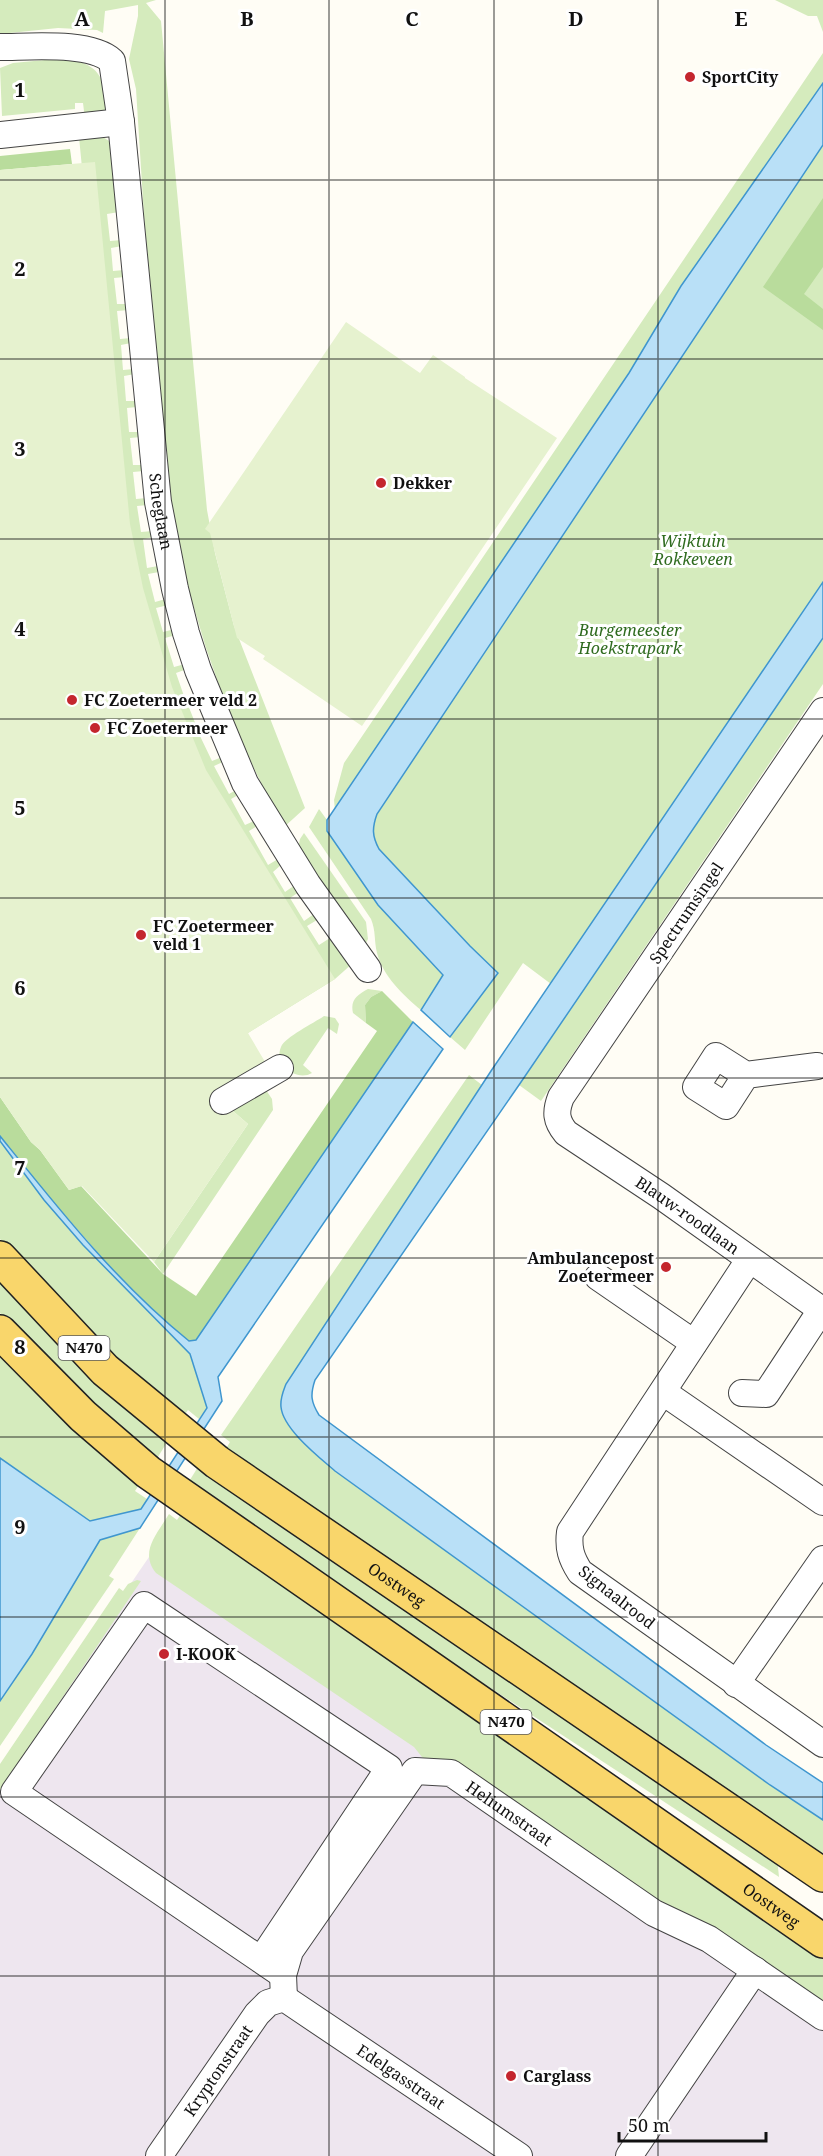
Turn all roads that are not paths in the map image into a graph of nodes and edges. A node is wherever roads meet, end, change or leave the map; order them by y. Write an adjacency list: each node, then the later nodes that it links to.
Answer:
1 (0, 46): 2 (street, Scheglaan)
2 (63, 48): 3 (street, Scheglaan); 4 (street, Scheglaan)
3 (0, 64)
4 (121, 123): 5 (street); 7 (street, Scheglaan)
5 (0, 135)
6 (823, 711): 12 (street, Spectrumsingel)
7 (368, 969)
8 (821, 1064): 10 (street)
9 (280, 1068): 11 (street)
10 (746, 1076)
11 (224, 1101)
12 (557, 1117): 14 (street, Blauw-roodlaan)
13 (0, 1258): 25 (main road, Oostweg / N470)
14 (749, 1260): 16 (street, Blauw-roodlaan); 18 (street, Signaalrood)
15 (598, 1277): 18 (street)
16 (822, 1311): 20 (street)
17 (0, 1332): 26 (main road, Oostweg / N470)
18 (694, 1343): 19 (street, Signaalrood)
19 (663, 1392): 21 (street); 23 (street, Signaalrood)
20 (742, 1393)
21 (823, 1502)
22 (823, 1559): 23 (street)
23 (736, 1684): 24 (street, Signaalrood)
24 (823, 1744)
25 (823, 1875)
26 (823, 1941)
27 (261, 1960): 27 (street, Edelgasstraat); 29 (street, Edelgasstraat)
28 (754, 1970): 29 (street, Heliumstraat); 30 (street, Heliumstraat); 33 (street)
29 (284, 1987): 31 (street, Kryptonstraat); 32 (street, Edelgasstraat)
30 (823, 2017)
31 (159, 2156)
32 (519, 2156)
33 (629, 2156)

